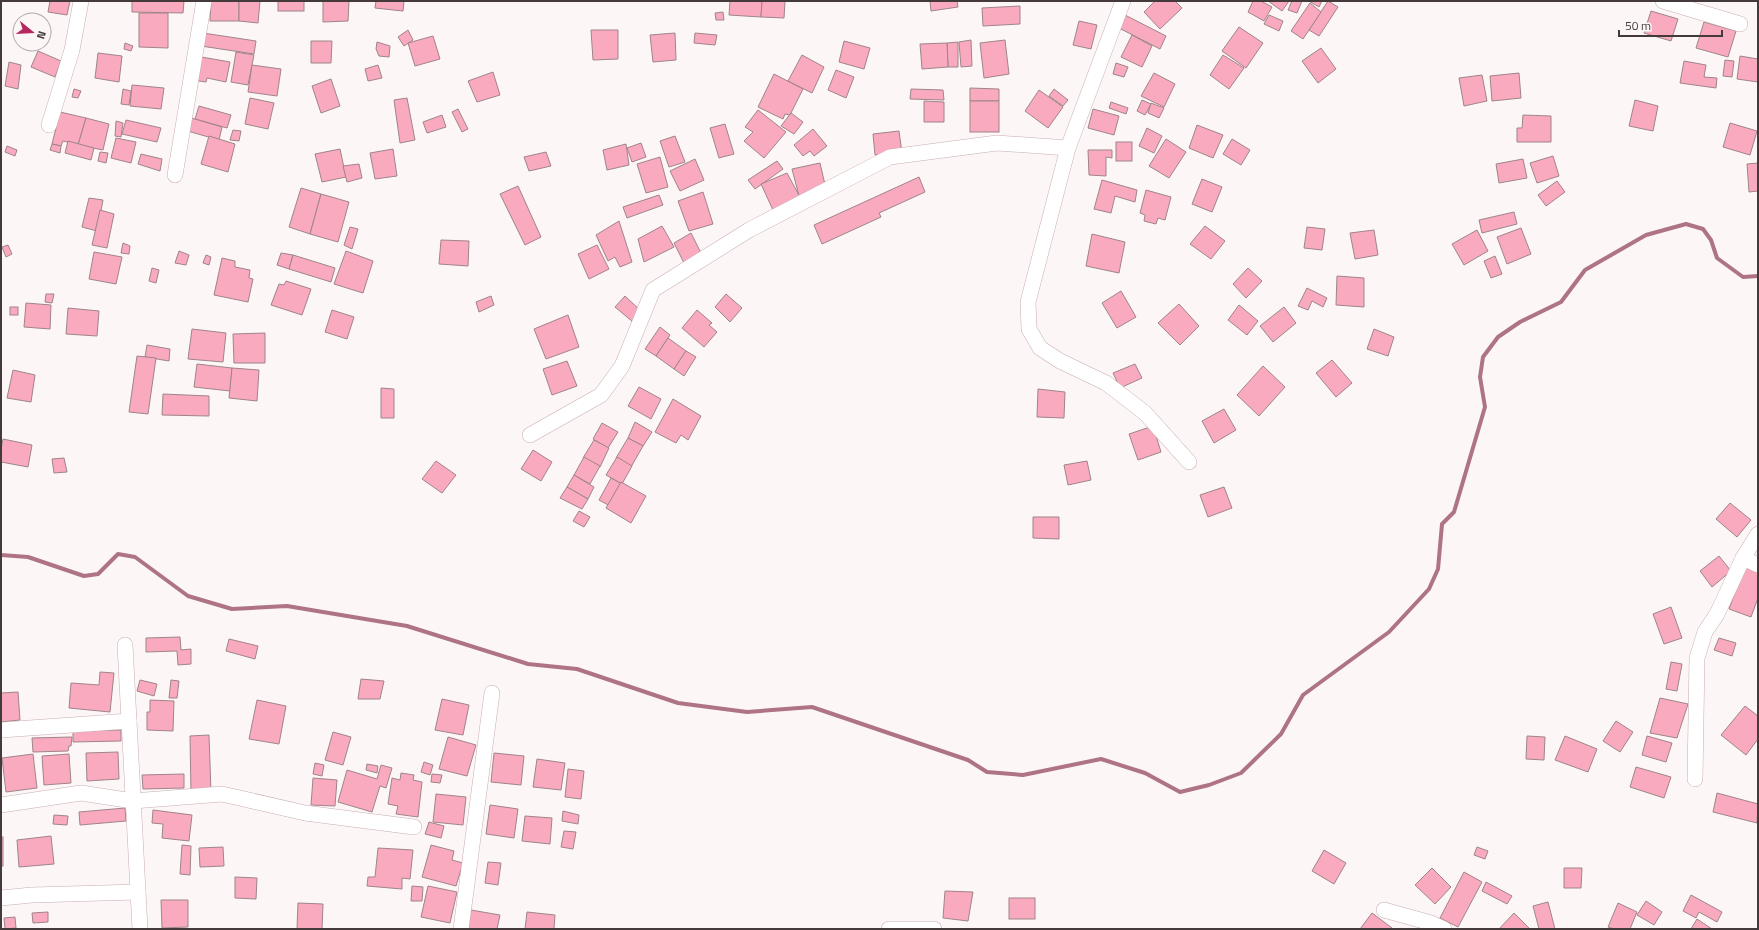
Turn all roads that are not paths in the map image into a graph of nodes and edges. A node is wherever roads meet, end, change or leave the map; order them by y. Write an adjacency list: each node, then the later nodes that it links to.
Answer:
1 (80, 1): 6 (street)
2 (204, 1): 8 (street)
3 (1123, 1): 7 (street)
4 (1663, 1): 5 (street)
5 (1740, 24)
6 (49, 125)
7 (1068, 148): 9 (street); 10 (street)
8 (175, 175)
9 (530, 435)
10 (1189, 462)
11 (1758, 534): 12 (street)
12 (1743, 558): 13 (street); 18 (street)
13 (1758, 565)
14 (125, 645): 16 (street)
15 (492, 693): 26 (street)
16 (129, 721): 17 (street); 19 (street)
17 (1, 730)
18 (1695, 779)
19 (134, 802): 20 (street); 21 (street); 22 (street)
20 (1, 805)
21 (414, 827)
22 (138, 892): 23 (street); 25 (street)
23 (1, 898)
24 (1384, 910): 29 (street)
25 (140, 929)
26 (461, 929)
27 (889, 929): 28 (street)
28 (934, 929)
29 (1444, 929)

